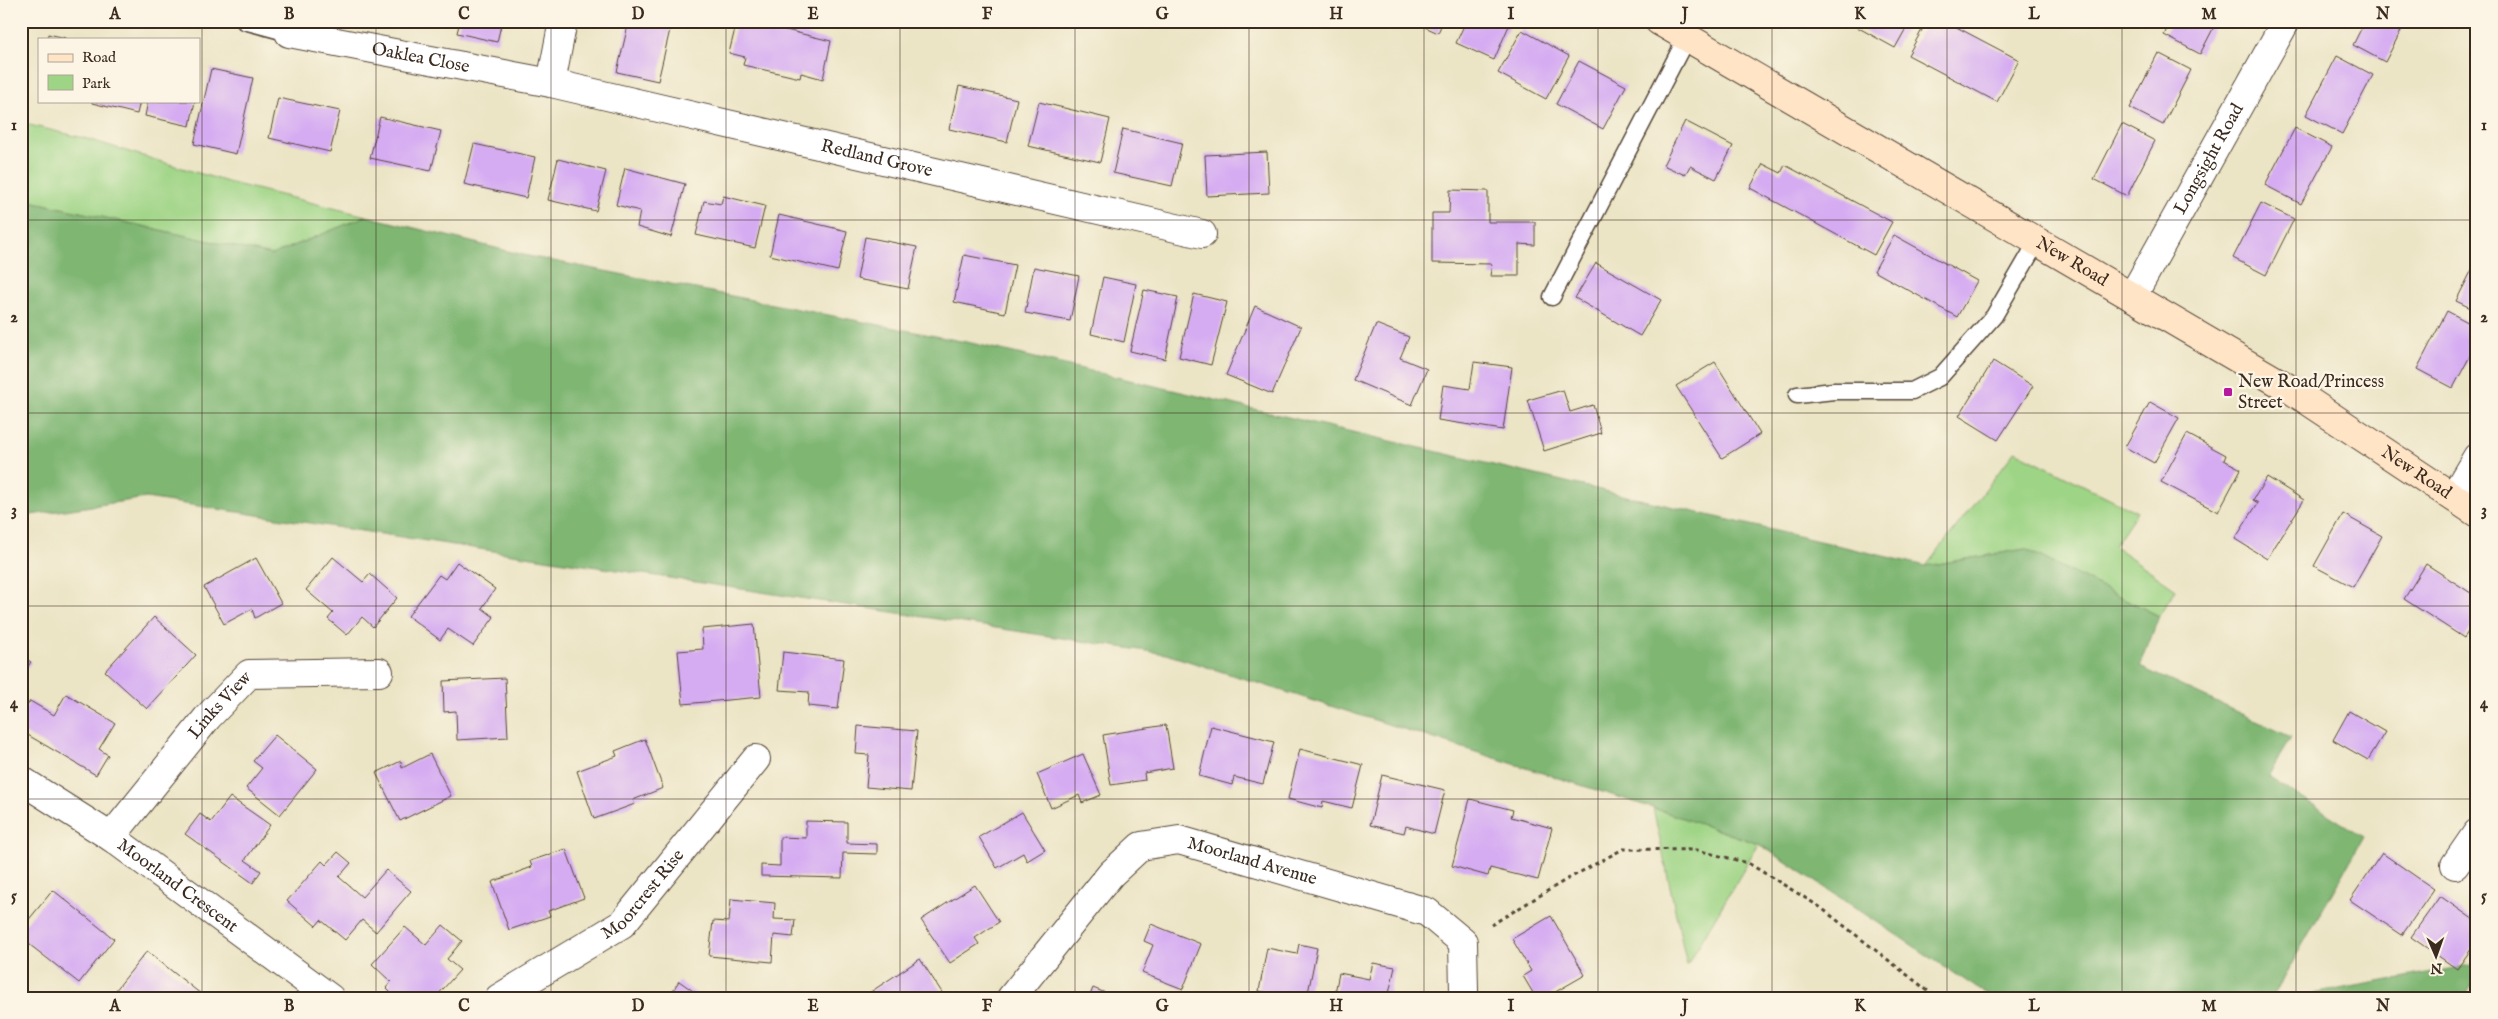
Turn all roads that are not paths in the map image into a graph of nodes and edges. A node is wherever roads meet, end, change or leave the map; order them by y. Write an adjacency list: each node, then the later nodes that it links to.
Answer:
1 (244, 21): 5 (lane)
2 (563, 21): 7 (street)
3 (1659, 21): 6 (street, New Road)
4 (2286, 21): 11 (street, Longsight Road)
5 (289, 33): 7 (street, Oaklea Close)
6 (1687, 38): 9 (street, New Road); 10 (lane)
7 (551, 83): 8 (street, Redland Grove)
8 (1202, 234)
9 (2037, 242): 11 (street, New Road); 12 (lane)
10 (1552, 297)
11 (2132, 297): 14 (street, New Road)
12 (1797, 395)
13 (2477, 457): 14 (street)
14 (2454, 496): 15 (street, New Road)
15 (2477, 513)
16 (378, 672): 20 (street, Links View)
17 (756, 758): 23 (street, Moorcrest Rise)
18 (21, 780): 20 (street, Moorland Crescent)
19 (2477, 834): 21 (street)
20 (111, 838): 22 (street, Moorland Crescent)
21 (2455, 865)
22 (330, 998)
23 (499, 998)
24 (1011, 998): 25 (street, Moorland Avenue)
25 (1462, 998)

